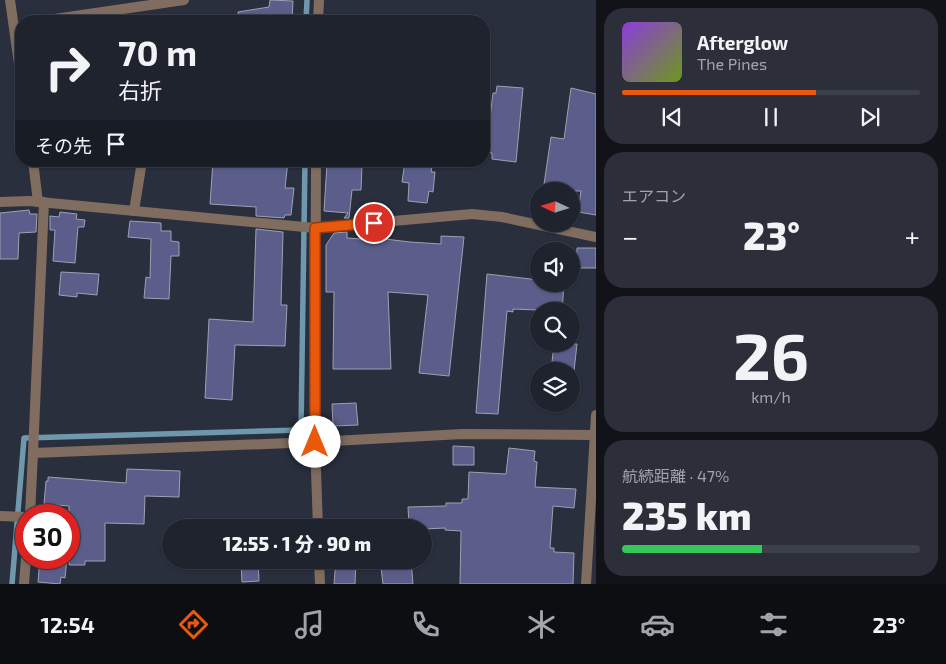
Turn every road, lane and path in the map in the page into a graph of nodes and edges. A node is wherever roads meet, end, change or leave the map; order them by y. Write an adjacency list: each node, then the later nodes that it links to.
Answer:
1 (10, 0): 6 (street)
2 (184, 0): 4 (street)
3 (319, 0): 5 (street)
4 (81, 15)
5 (318, 15)
6 (15, 16)
7 (34, 167): 11 (street)
8 (141, 167): 12 (street)
9 (316, 167): 13 (street)
10 (0, 202): 11 (street)
11 (41, 202): 12 (street); 18 (street)
12 (134, 211): 13 (street)
13 (315, 228): 14 (street); 17 (street)
14 (596, 237)
15 (596, 415): 16 (street)
16 (594, 435): 17 (street); 25 (street)
17 (315, 442): 18 (street); 20 (street)
18 (33, 453): 19 (street)
19 (31, 504)
20 (318, 519)
21 (25, 569): 23 (street)
22 (319, 569): 24 (street)
23 (24, 584)
24 (320, 584)
25 (586, 584)

